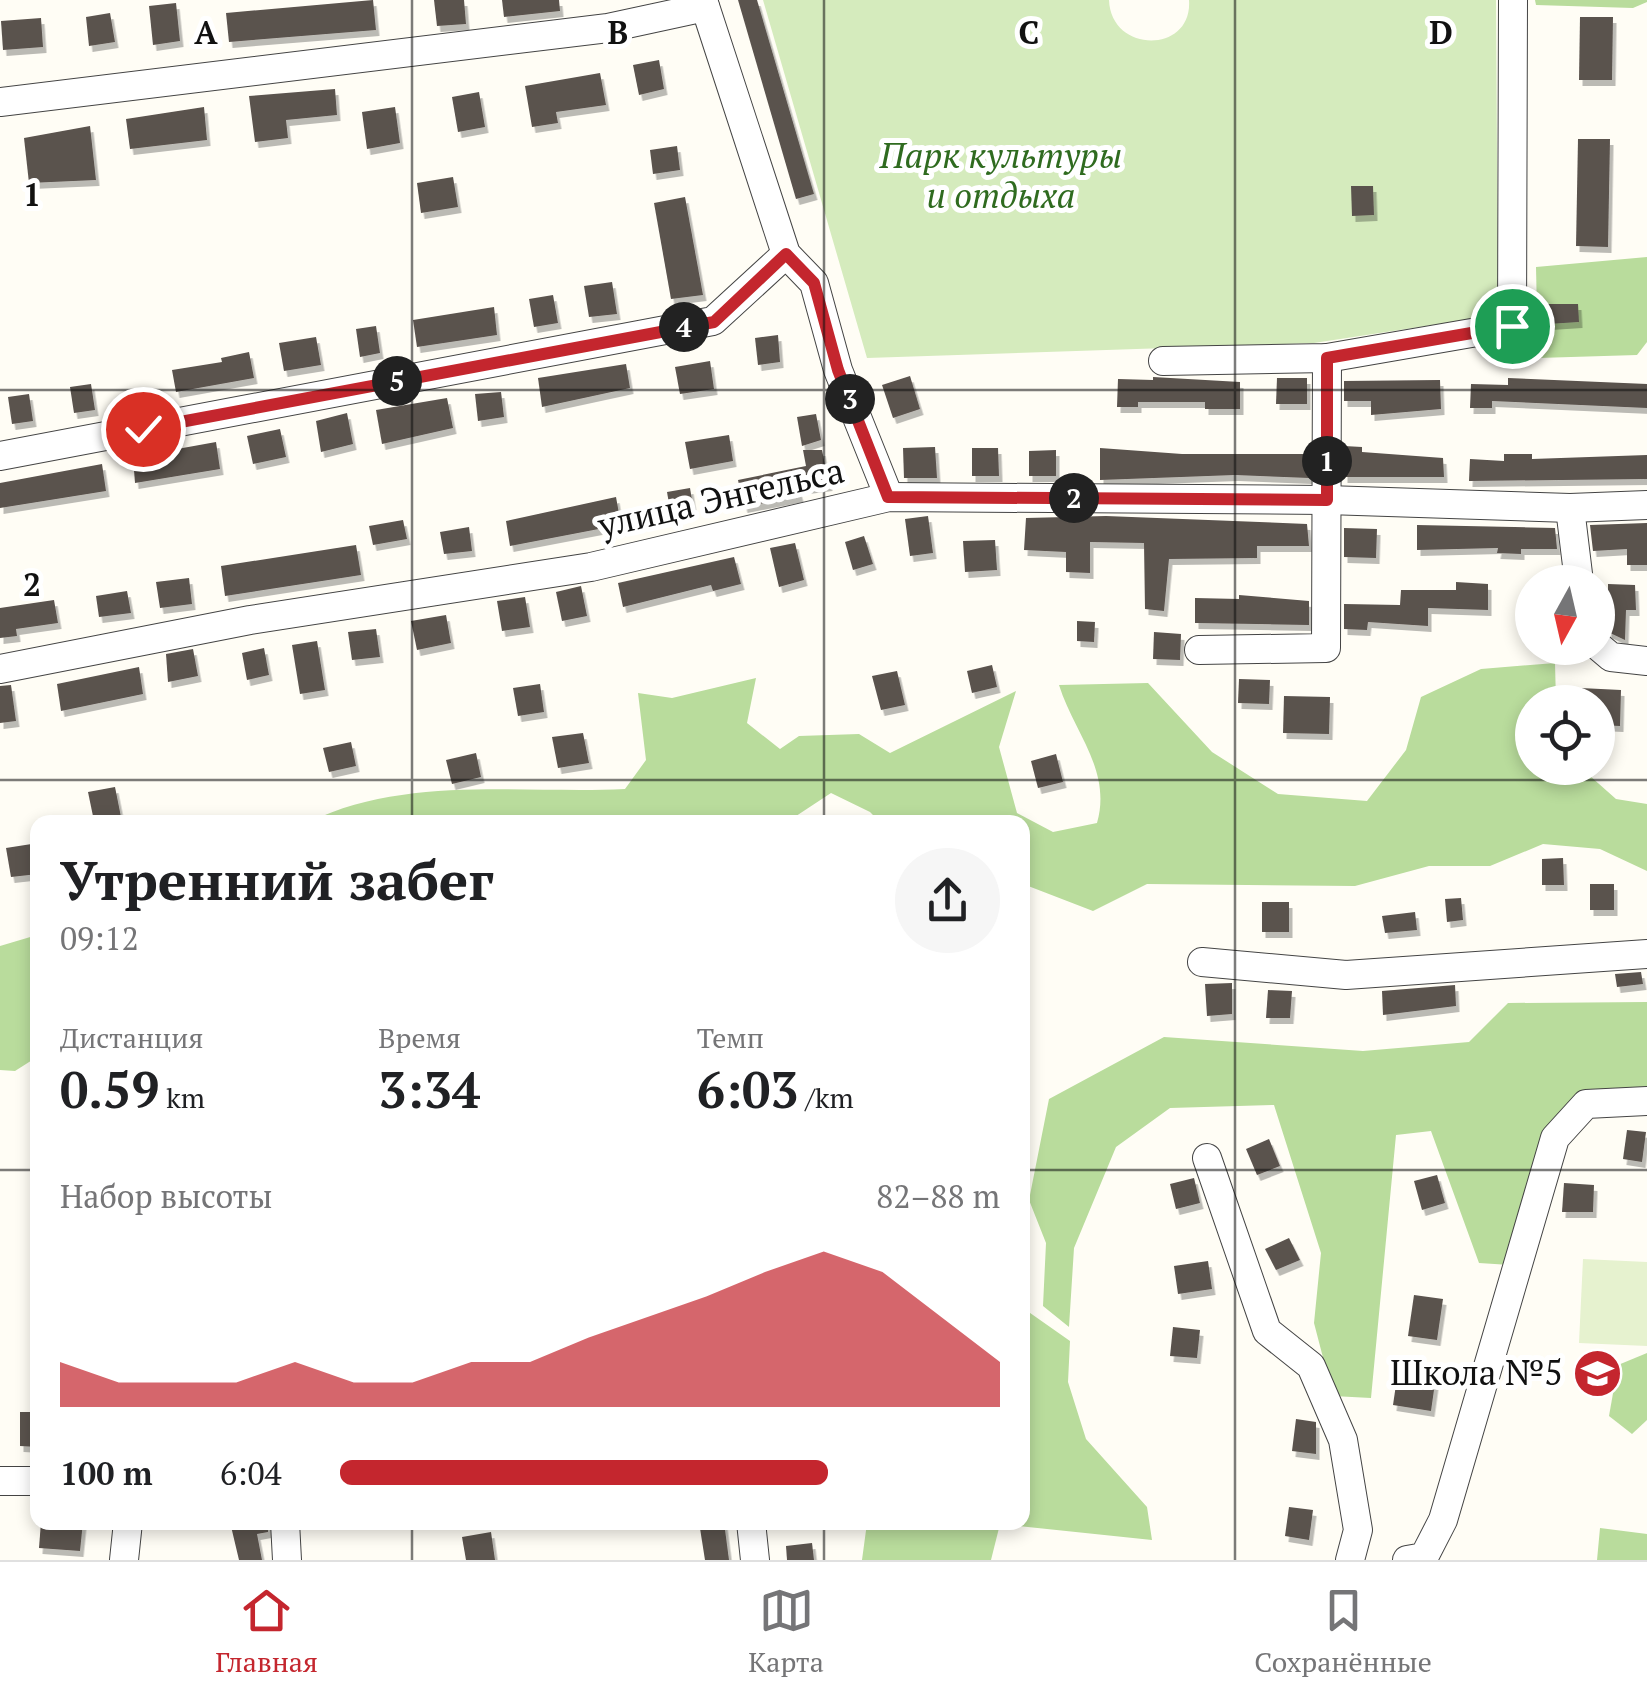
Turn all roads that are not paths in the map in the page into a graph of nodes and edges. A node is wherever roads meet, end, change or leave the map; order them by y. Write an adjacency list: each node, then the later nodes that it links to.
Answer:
1 (1513, 0): 5 (street)
2 (704, 3): 3 (street); 4 (street)
3 (0, 102)
4 (786, 254): 7 (street); 8 (street)
5 (1327, 358): 6 (street); 9 (street)
6 (1163, 362)
7 (0, 456)
8 (888, 497): 9 (street, улица Энгельса); 16 (street, улица Энгельса)
9 (1327, 500): 11 (street, улица Энгельса); 13 (street)
10 (1647, 505): 11 (street, улица Энгельса)
11 (1570, 508): 12 (street)
12 (1577, 565)
13 (1199, 650)
14 (1615, 657): 15 (street)
15 (1647, 661)
16 (0, 669)
17 (1647, 954): 18 (street)
18 (1202, 962)
19 (1647, 1101): 30 (street)
20 (1207, 1158): 26 (street)
21 (0, 1481): 22 (street)
22 (30, 1481)
23 (127, 1530): 27 (street)
24 (285, 1530): 28 (street)
25 (752, 1530): 29 (street)
26 (1355, 1559)
27 (124, 1560)
28 (287, 1560)
29 (754, 1560)
30 (1408, 1560)

